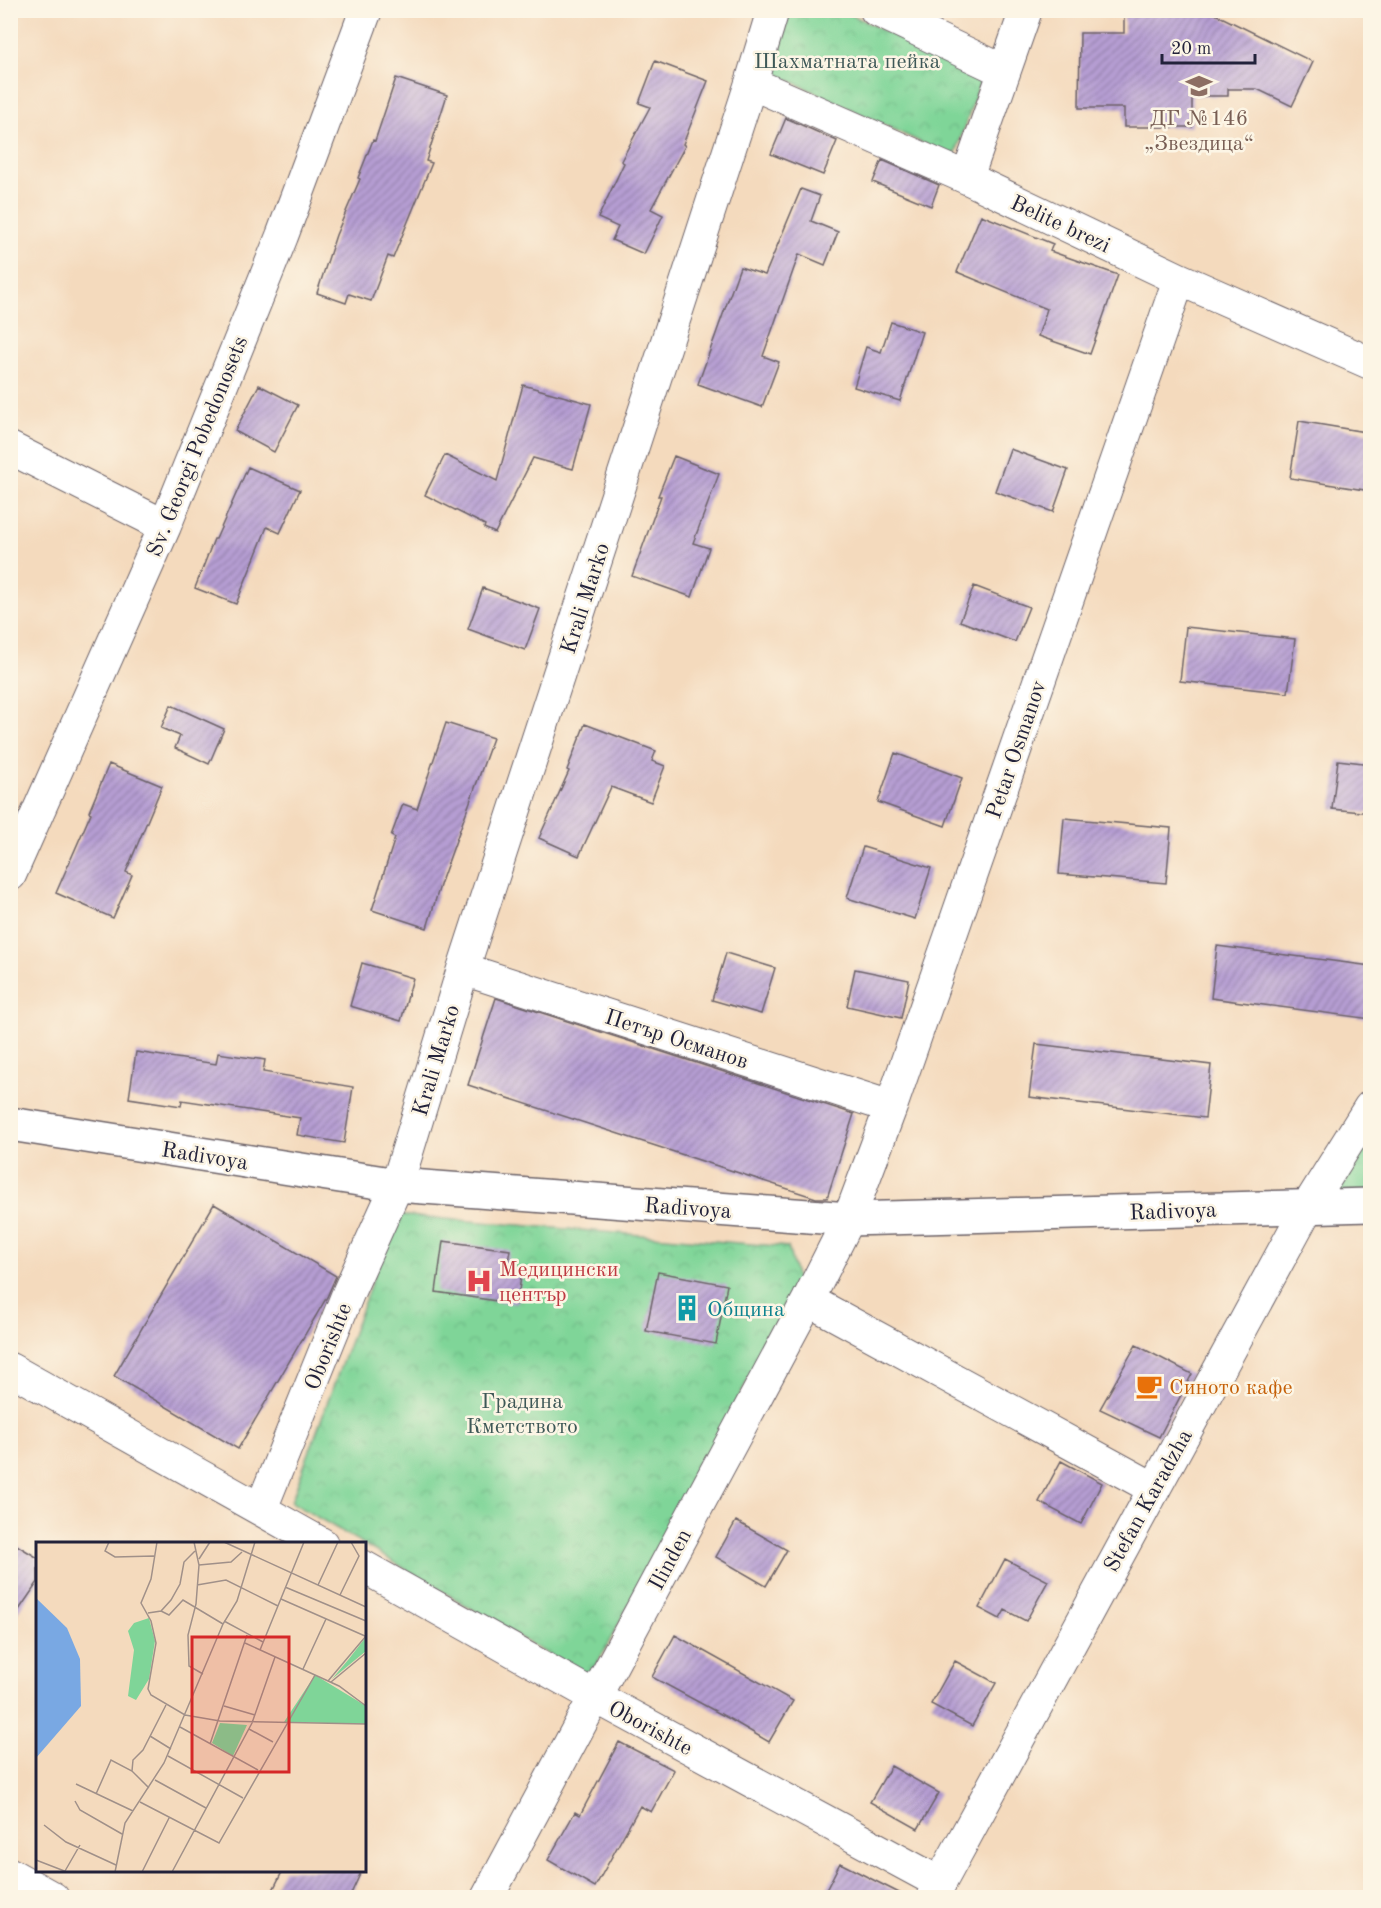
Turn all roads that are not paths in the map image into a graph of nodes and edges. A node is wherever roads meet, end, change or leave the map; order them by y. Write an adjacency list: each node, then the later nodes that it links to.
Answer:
1 (366, 10): 11 (street, Sv. Georgi Pobedonosets)
2 (773, 10): 6 (street, Krali Marko)
3 (876, 10): 5 (street)
4 (1026, 10): 5 (street)
5 (1004, 71): 7 (street)
6 (751, 83): 7 (street, Belite brezi); 13 (street, Krali Marko)
7 (966, 178): 8 (street, Belite brezi)
8 (1179, 279): 9 (street, Belite brezi); 14 (street, Petar Osmanov)
9 (1371, 363)
10 (10, 448): 11 (street)
11 (165, 526): 12 (street, Sv. Georgi Pobedonosets)
12 (10, 875)
13 (463, 969): 14 (street, Петър Османов); 17 (street, Krali Marko)
14 (891, 1107): 20 (street, Petar Osmanov)
15 (1371, 1107): 19 (street, Stefan Karadzha)
16 (10, 1124): 17 (street, Radivoya)
17 (397, 1185): 20 (street, Radivoya); 24 (street, Oborishte)
18 (1371, 1205): 19 (street, Radivoya)
19 (1308, 1206): 20 (street, Radivoya); 23 (street, Stefan Karadzha)
20 (849, 1219): 21 (street, Ilinden)
21 (808, 1300): 23 (street); 27 (street, Ilinden)
22 (10, 1369): 24 (street)
23 (1153, 1488): 29 (street, Stefan Karadzha)
24 (261, 1509): 25 (street)
25 (319, 1542)
26 (366, 1568): 27 (street, Oborishte)
27 (594, 1696): 29 (street, Oborishte); 31 (street, Ilinden)
28 (10, 1874): 30 (street)
29 (936, 1890)
30 (53, 1898)
31 (487, 1898)

